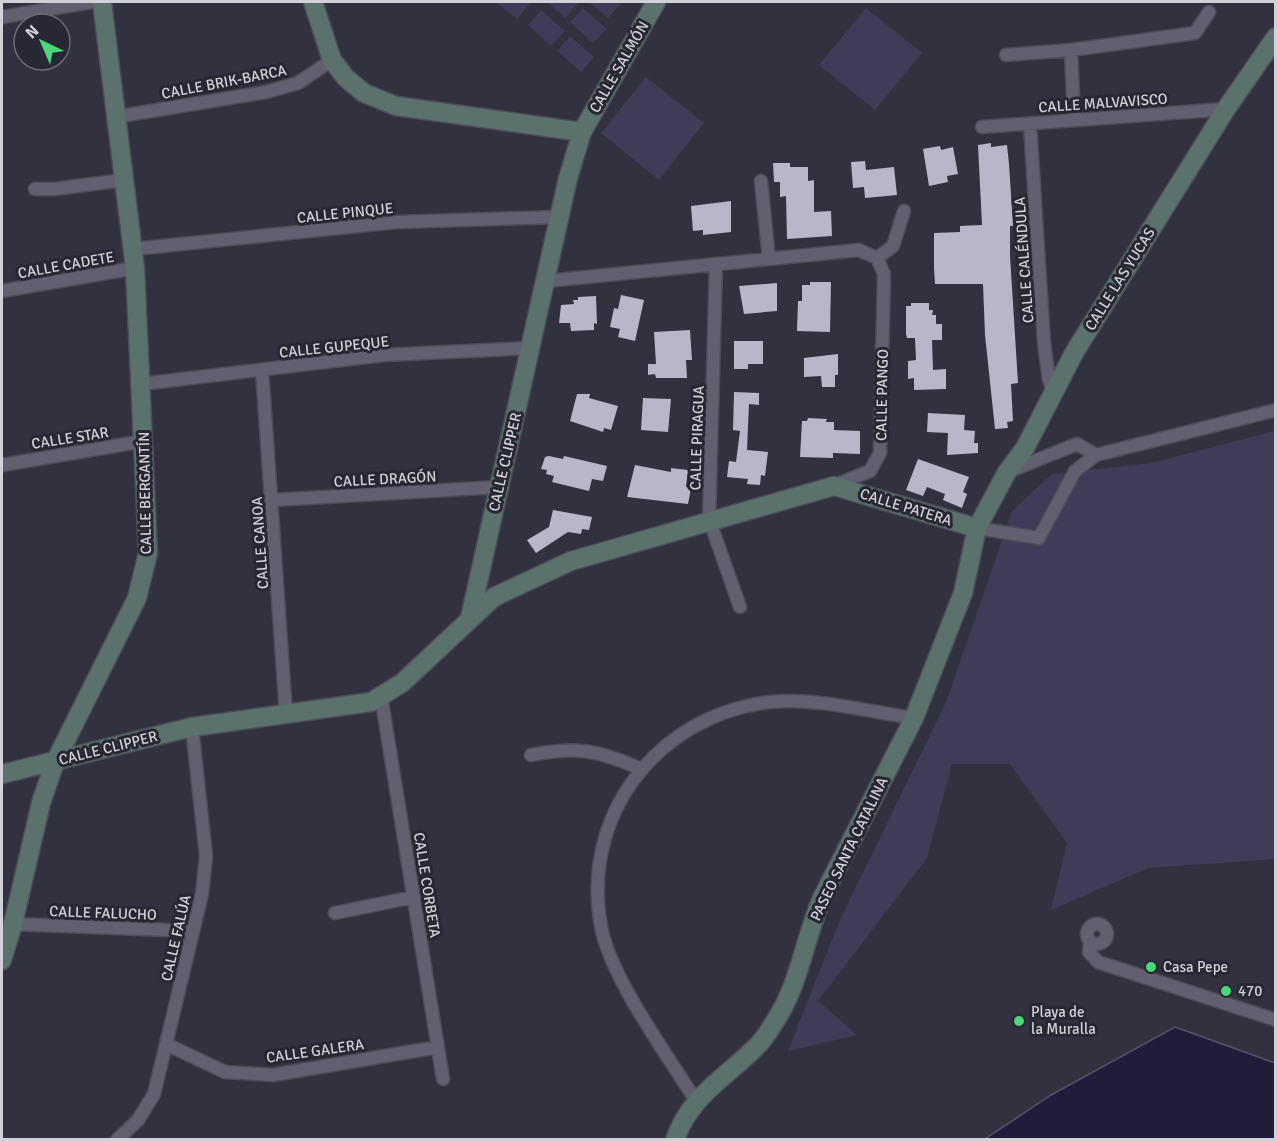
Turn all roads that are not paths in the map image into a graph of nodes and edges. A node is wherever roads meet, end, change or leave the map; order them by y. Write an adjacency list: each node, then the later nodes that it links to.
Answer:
1 (91, 2): 6 (street)
2 (102, 2): 12 (street, CALLE BERGANTÍN)
3 (313, 2): 10 (street)
4 (656, 2): 16 (street, CALLE SALMÓN)
5 (1209, 12): 8 (street)
6 (2, 17)
7 (1275, 37): 11 (street, CALLE LAS YUCAS)
8 (1071, 50): 9 (street); 13 (street)
9 (1006, 55)
10 (332, 60): 12 (street, CALLE BRIK-BARCA); 16 (street)
11 (1226, 109): 13 (street, CALLE MALVAVISCO); 32 (street, CALLE LAS YUCAS)
12 (115, 117): 17 (street, CALLE BERGANTÍN)
13 (1074, 120): 14 (street, CALLE MALVAVISCO)
14 (1030, 124): 15 (street, CALLE MALVAVISCO); 32 (street, CALLE CALÉNDULA)
15 (982, 127)
16 (582, 132): 21 (street, CALLE CLIPPER)
17 (123, 180): 19 (street); 22 (street, CALLE BERGANTÍN)
18 (761, 181): 24 (street)
19 (35, 189)
20 (904, 212): 23 (street)
21 (560, 217): 22 (street, CALLE PINQUE); 27 (street, CALLE CLIPPER)
22 (133, 249): 26 (street, CALLE BERGANTÍN)
23 (877, 258): 24 (street); 38 (street, CALLE PANGO)
24 (769, 259): 25 (street)
25 (716, 264): 27 (street); 41 (street, CALLE PIRAGUA)
26 (135, 268): 28 (street, CALLE CADETE); 31 (street, CALLE BERGANTÍN)
27 (546, 280): 29 (street, CALLE CLIPPER)
28 (2, 291)
29 (531, 348): 30 (street, CALLE GUPEQUE); 39 (street, CALLE CLIPPER)
30 (262, 370): 31 (street, CALLE GUPEQUE); 40 (street, CALLE CANOA)
31 (141, 384): 34 (street, CALLE BERGANTÍN)
32 (1054, 393): 37 (street, CALLE LAS YUCAS)
33 (1275, 410): 35 (street)
34 (144, 441): 36 (street, CALLE STAR); 50 (street, CALLE BERGANTÍN)
35 (1096, 455): 37 (street); 42 (street)
36 (2, 465)
37 (1007, 472): 42 (street, CALLE LAS YUCAS)
38 (834, 486): 41 (street, CALLE PANGO); 42 (street, CALLE PATERA)
39 (499, 487): 40 (street, CALLE DRAGÓN); 44 (street, CALLE CLIPPER)
40 (273, 500): 46 (street, CALLE CANOA)
41 (709, 519): 43 (street, CALLE PIRAGUA); 44 (street, CALLE PANGO)
42 (977, 528): 47 (street, PASEO SANTA CATALINA)
43 (740, 607)
44 (470, 618): 45 (street, CALLE CLIPPER)
45 (381, 696): 46 (street, CALLE CLIPPER); 53 (street, CALLE CORBETA)
46 (286, 714): 48 (street, CALLE CLIPPER)
47 (914, 718): 51 (street); 63 (street, PASEO SANTA CATALINA)
48 (192, 727): 50 (street, CALLE CLIPPER); 56 (street, CALLE FALÚA)
49 (531, 755): 51 (street)
50 (55, 762): 52 (street, CALLE CLIPPER); 55 (street, CALLE BERGANTÍN)
51 (641, 769): 63 (street)
52 (2, 774)
53 (414, 897): 54 (street); 61 (street, CALLE CORBETA)
54 (335, 913)
55 (13, 924): 56 (street, CALLE FALUCHO); 58 (street, CALLE BERGANTÍN)
56 (193, 931): 60 (street, CALLE FALÚA)
57 (1090, 942): 59 (street)
58 (2, 960)
59 (1275, 1020)
60 (166, 1044): 61 (street, CALLE GALERA); 64 (street, CALLE FALÚA)
61 (438, 1047): 62 (street, CALLE CORBETA)
62 (443, 1079)
63 (696, 1101): 65 (street, PASEO SANTA CATALINA)
64 (117, 1140)
65 (675, 1140)

